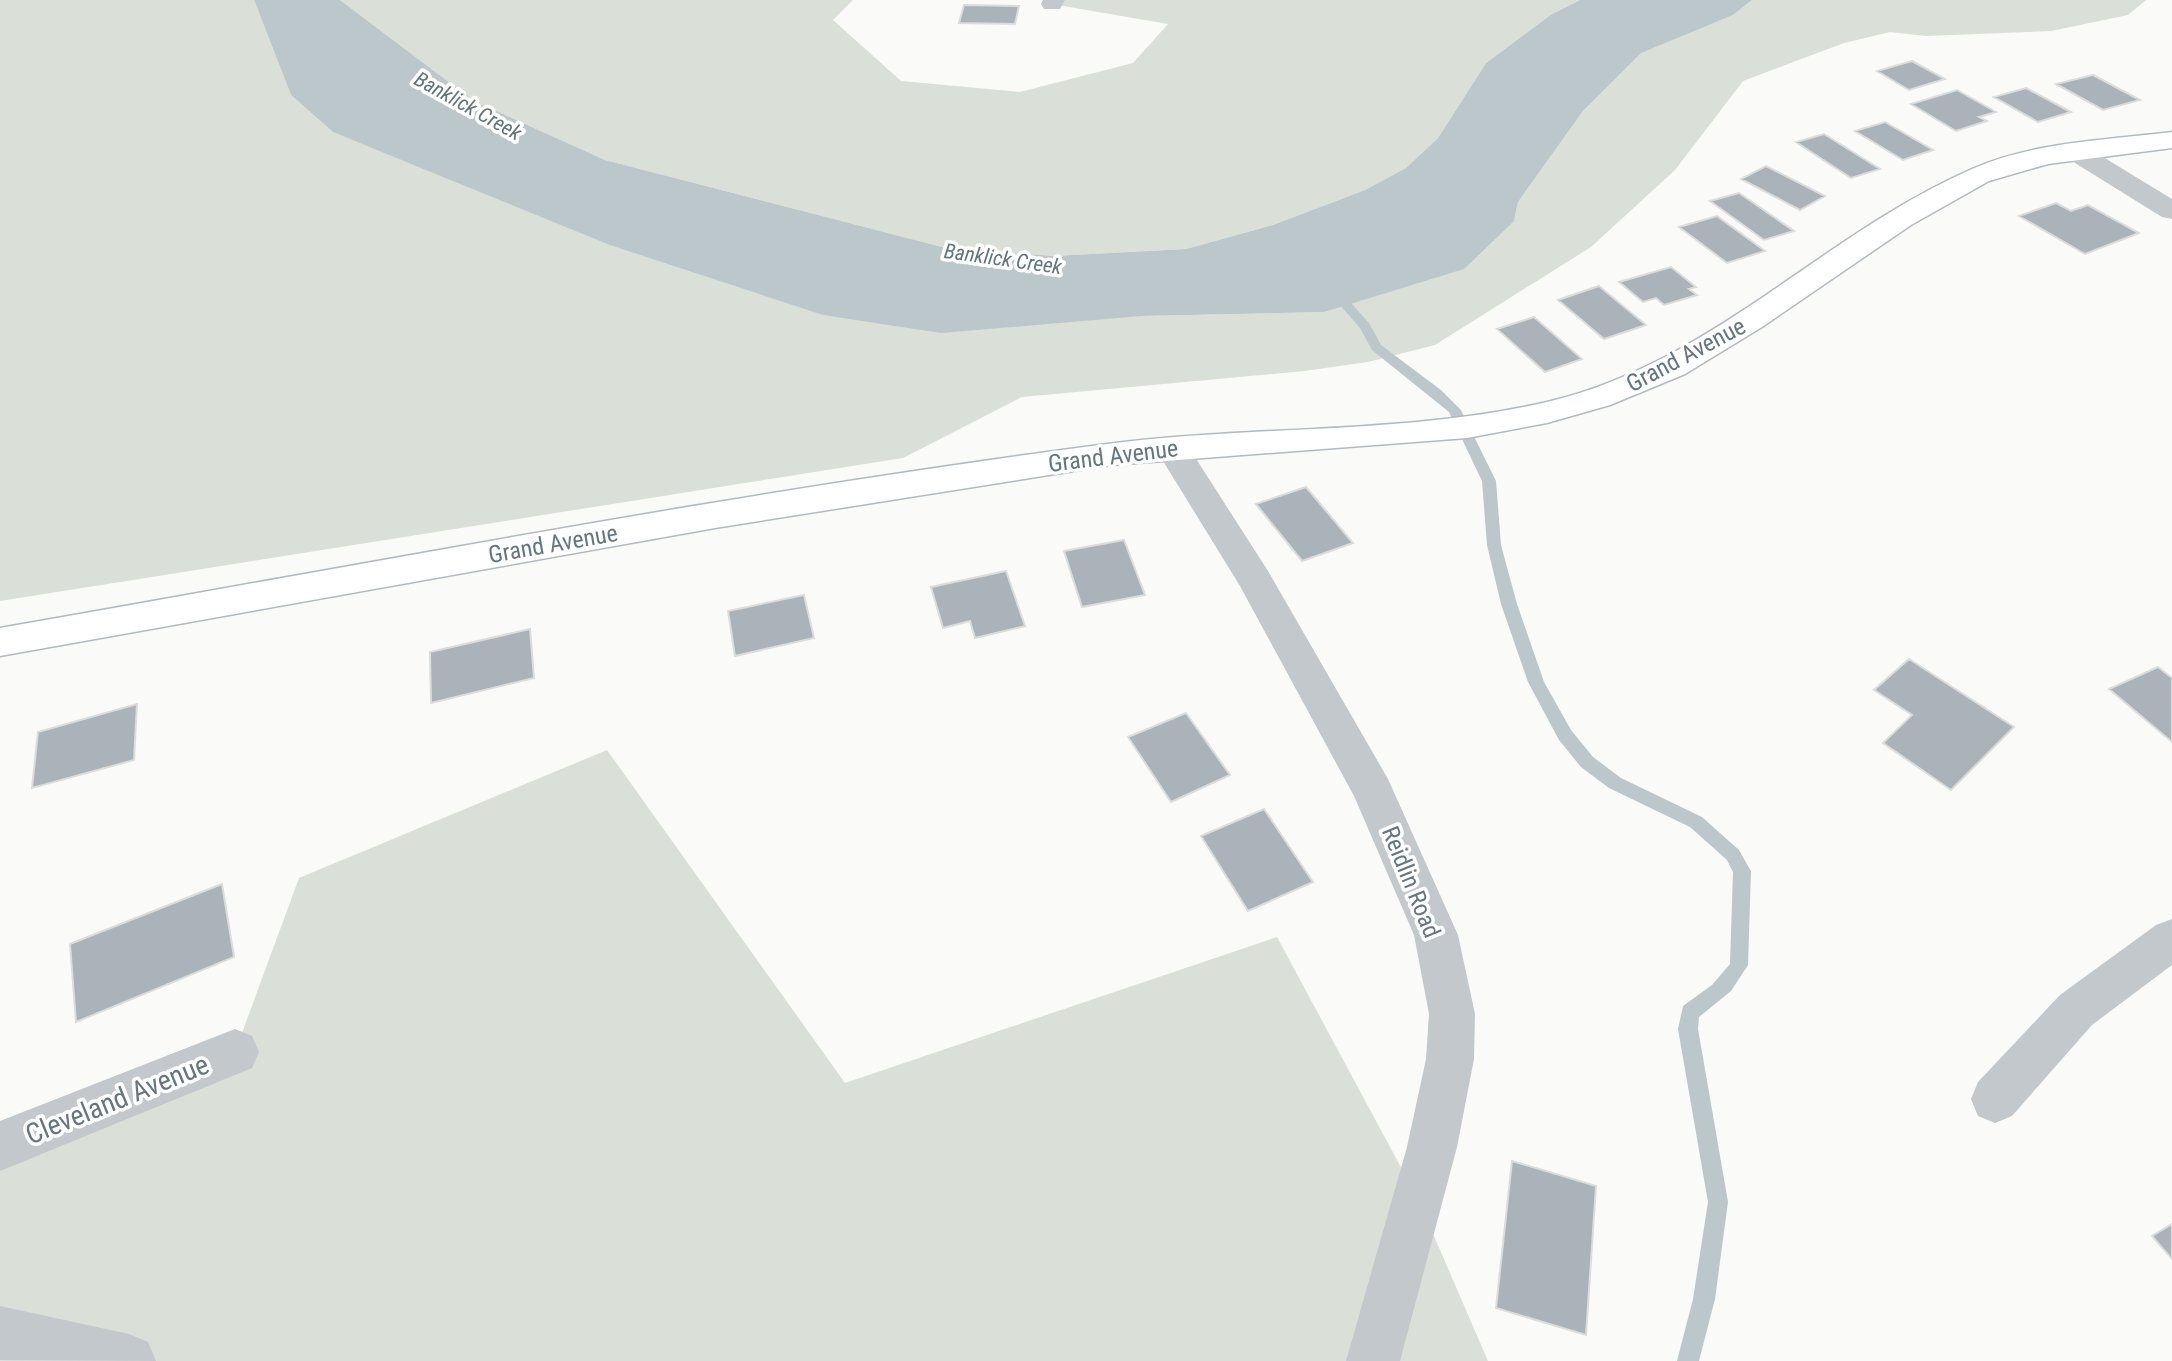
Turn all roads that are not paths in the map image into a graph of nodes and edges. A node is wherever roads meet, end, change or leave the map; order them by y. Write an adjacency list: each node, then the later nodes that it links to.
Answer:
1 (2172, 141): 2 (street, Grand Avenue)
2 (2077, 152): 3 (street); 4 (street, Grand Avenue)
3 (2172, 211)
4 (1172, 448): 5 (street, Grand Avenue); 12 (street, Reidlin Road)
5 (0, 642)
6 (2172, 939): 8 (street)
7 (235, 1052): 9 (street, Cleveland Avenue)
8 (1995, 1099)
9 (0, 1146)
10 (0, 1333): 11 (street)
11 (129, 1361)
12 (1373, 1361)

